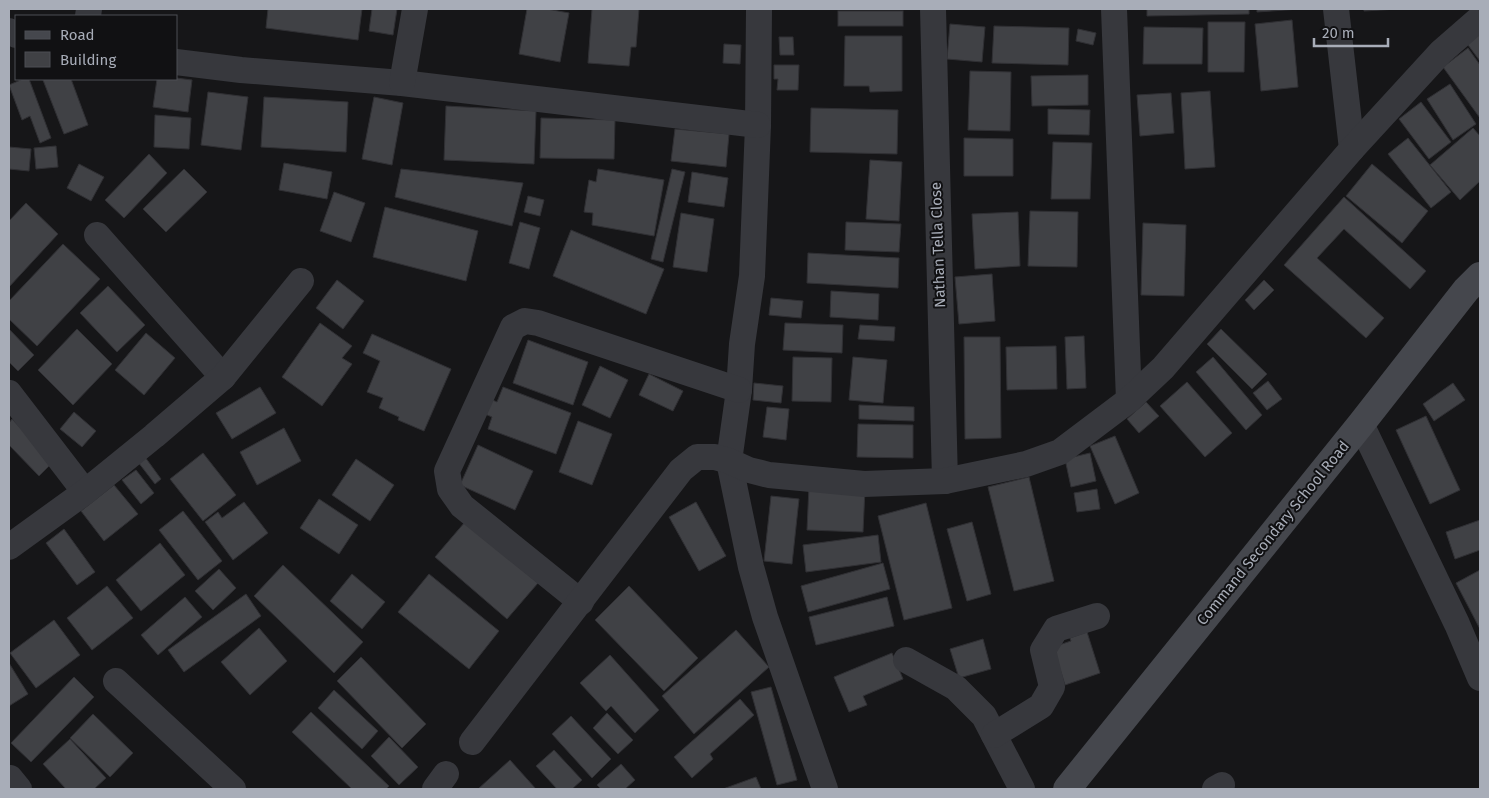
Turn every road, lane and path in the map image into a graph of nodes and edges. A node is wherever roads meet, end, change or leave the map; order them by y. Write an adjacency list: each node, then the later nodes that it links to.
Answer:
1 (415, 9): 8 (street)
2 (759, 9): 9 (street)
3 (933, 9): 20 (street, Nathan Tella Close)
4 (1114, 9): 17 (street)
5 (1336, 9): 10 (street)
6 (1480, 18): 10 (street)
7 (178, 62): 8 (street)
8 (402, 83): 9 (street)
9 (758, 125): 15 (street)
10 (1352, 149): 17 (street)
11 (97, 235): 14 (street)
12 (1480, 276): 18 (main road, Command Secondary School Road)
13 (300, 281): 14 (street)
14 (223, 378): 21 (street)
15 (740, 390): 19 (street); 23 (street)
16 (9, 393): 21 (street)
17 (1129, 400): 20 (street)
18 (1361, 424): 26 (street); 33 (main road, Command Secondary School Road)
19 (729, 461): 20 (street); 23 (street); 31 (street)
20 (945, 481)
21 (85, 492): 22 (street)
22 (9, 547)
23 (581, 602): 29 (street)
24 (1097, 616): 28 (street)
25 (906, 660): 28 (street)
26 (1480, 678)
27 (116, 681): 30 (street)
28 (994, 735): 32 (street)
29 (472, 742)
30 (233, 789)
31 (826, 789)
32 (1022, 789)
33 (1067, 789)

